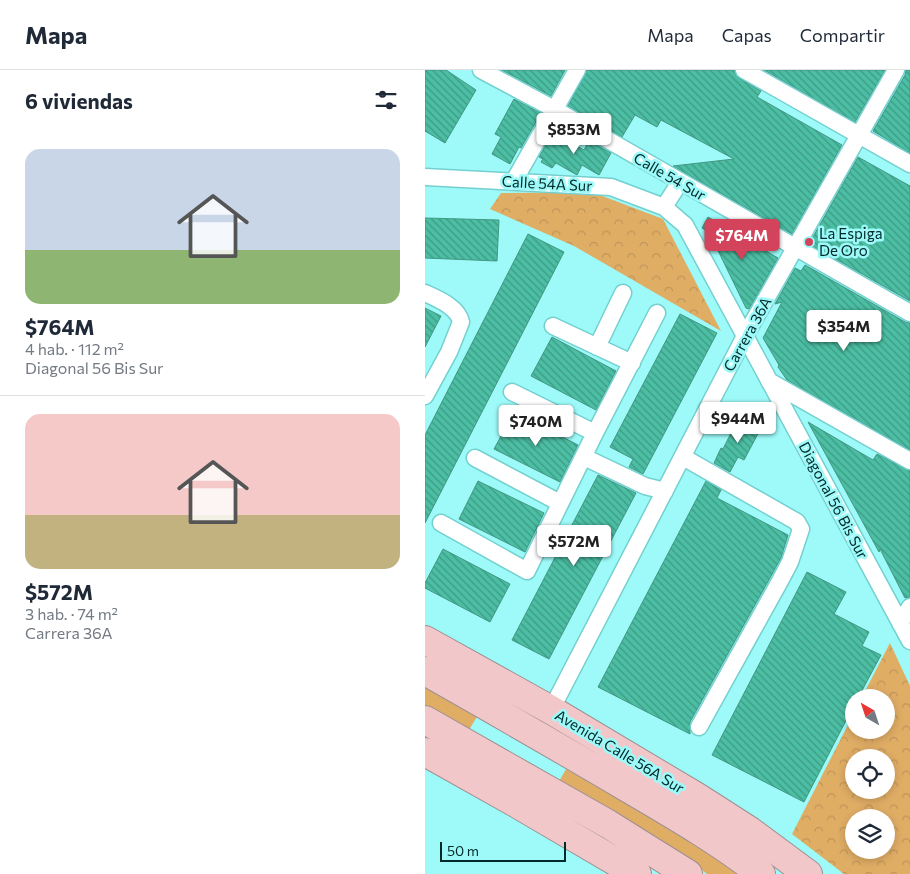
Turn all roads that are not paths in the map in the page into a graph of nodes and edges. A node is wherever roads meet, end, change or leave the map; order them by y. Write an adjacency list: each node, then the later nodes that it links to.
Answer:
1 (481, 70): 5 (street, Calle 54 Sur)
2 (577, 70): 5 (street)
3 (743, 70): 6 (street)
4 (896, 70): 6 (street, Carrera 36A)
5 (554, 109): 9 (street); 10 (street, Calle 54 Sur)
6 (859, 136): 7 (street); 12 (street, Carrera 36A)
7 (910, 164)
8 (425, 177): 9 (street, Calle 54A Sur)
9 (514, 181): 11 (street, Calle 54A Sur)
10 (680, 182): 11 (street); 12 (street, Calle 54 Sur)
11 (664, 208): 18 (street, Diagonal 56 Bis Sur)
12 (796, 247): 16 (street, Calle 54 Sur); 18 (street, Carrera 36A)
13 (623, 293): 19 (street)
14 (425, 294): 23 (street)
15 (657, 313): 20 (street)
16 (910, 314)
17 (553, 326): 19 (street)
18 (745, 336): 21 (street, Diagonal 56 Bis Sur); 26 (street, Carrera 36A)
19 (597, 347): 20 (street)
20 (632, 363): 24 (street)
21 (769, 380): 28 (street); 33 (street, Diagonal 56 Bis Sur)
22 (512, 392): 24 (street)
23 (425, 396)
24 (595, 433): 25 (street)
25 (583, 457): 29 (street); 30 (street)
26 (683, 457): 29 (street, Carrera 36A); 39 (street)
27 (475, 458): 30 (street)
28 (910, 461)
29 (665, 491): 37 (street, Carrera 36A)
30 (560, 503): 31 (street)
31 (441, 523)
32 (910, 608): 33 (street)
33 (900, 623): 35 (street, Diagonal 56 Bis Sur)
34 (425, 640): 37 (highway, Avenida Calle 56A Sur)
35 (910, 641)
36 (425, 671): 44 (highway, Avenida Calle 56A Sur)
37 (551, 710): 41 (highway, Avenida Calle 56A Sur)
38 (425, 720): 43 (highway)
39 (699, 727)
40 (425, 752): 42 (highway)
41 (750, 831): 45 (highway); 46 (highway, Avenida Calle 56A Sur)
42 (637, 874)
43 (689, 874)
44 (761, 874)
45 (779, 874)
46 (808, 874)

